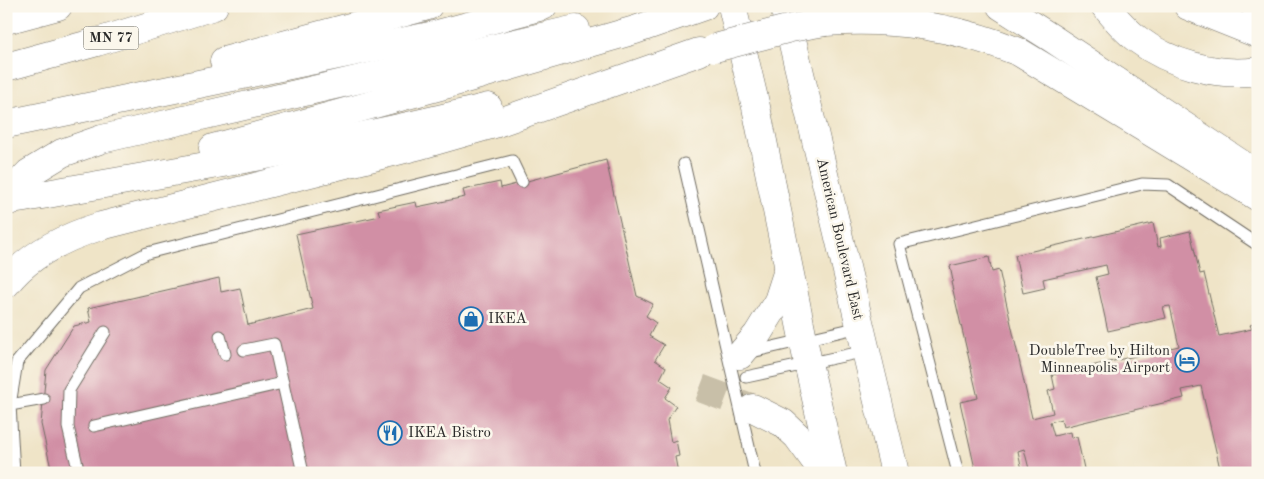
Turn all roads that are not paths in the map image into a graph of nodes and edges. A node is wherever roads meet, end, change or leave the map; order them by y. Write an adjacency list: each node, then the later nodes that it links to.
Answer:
1 (58, 6): 12 (main road)
2 (214, 6): 16 (main road, MN 77)
3 (428, 6): 18 (main road)
4 (543, 6): 18 (main road)
5 (688, 6): 13 (main road)
6 (704, 6): 13 (main road)
7 (732, 6): 25 (main road)
8 (784, 6): 29 (main road, American Boulevard East)
9 (1000, 6): 20 (main road)
10 (1105, 6): 17 (main road)
11 (1188, 6): 14 (main road)
12 (6, 20)
13 (633, 23): 23 (main road); 23 (main road)
14 (1258, 34)
15 (707, 50): 22 (main road, bridge); 23 (main road); 26 (main road)
16 (6, 67)
17 (1258, 70)
18 (6, 123)
19 (684, 164): 42 (lane)
20 (1258, 175)
21 (522, 182): 36 (lane)
22 (1258, 197)
23 (6, 199)
24 (1258, 245): 46 (lane)
25 (789, 268): 31 (main road); 33 (main road)
26 (6, 284)
27 (105, 332): 40 (lane)
28 (220, 336): 32 (lane)
29 (863, 339): 31 (lane); 31 (lane); 45 (main road, American Boulevard East)
30 (244, 350): 34 (lane)
31 (806, 352): 33 (lane); 33 (lane); 44 (main road)
32 (225, 354)
33 (743, 366)
34 (282, 383): 38 (lane); 41 (lane)
35 (44, 399): 36 (lane)
36 (10, 405): 39 (lane)
37 (753, 408): 43 (main road)
38 (94, 426)
39 (14, 473)
40 (78, 473)
41 (302, 473)
42 (755, 473)
43 (824, 473)
44 (833, 473)
45 (895, 473)
46 (958, 473)

